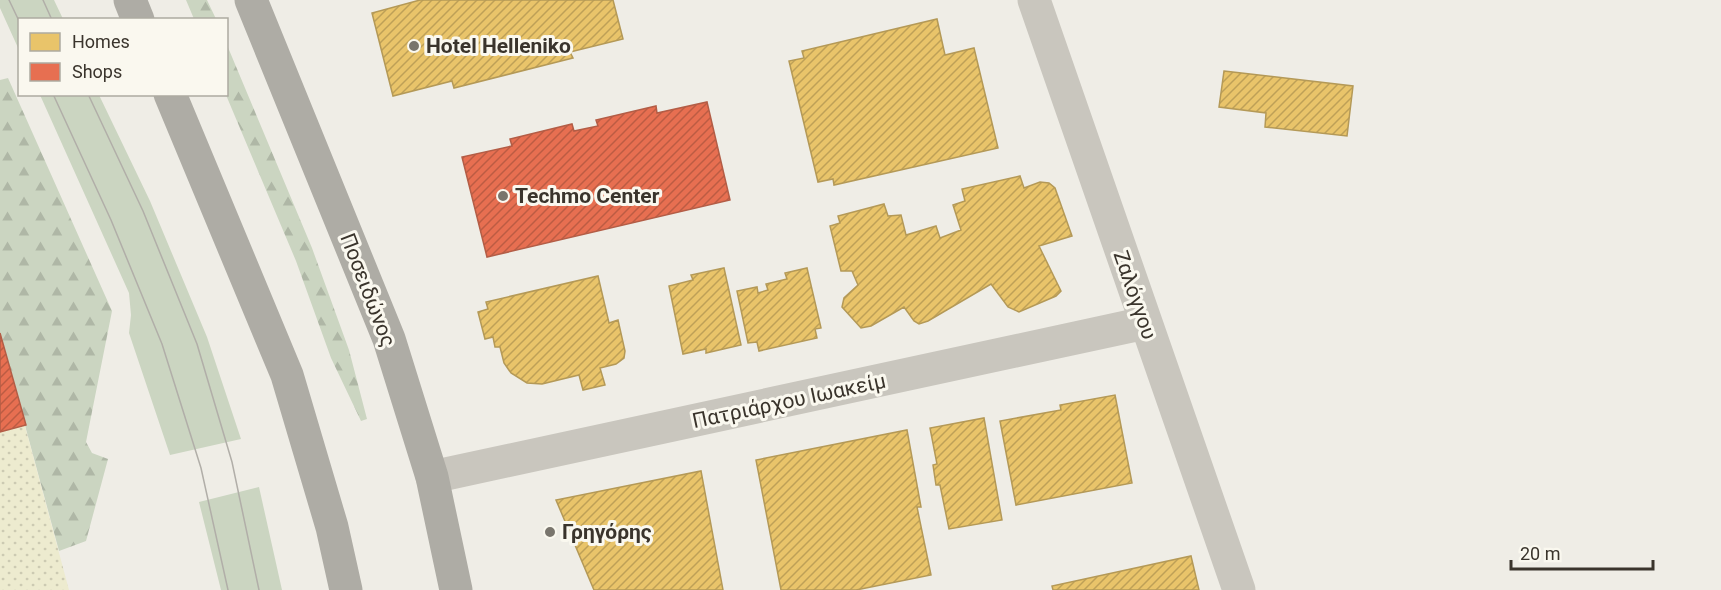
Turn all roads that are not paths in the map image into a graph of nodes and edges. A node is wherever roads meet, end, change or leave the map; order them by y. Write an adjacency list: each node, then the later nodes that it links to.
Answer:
1 (130, 0): 4 (highway)
2 (251, 0): 7 (highway, Ποσειδώνος)
3 (1034, 0): 6 (street, Ζαλόγγου)
4 (137, 18)
5 (171, 96): 8 (highway)
6 (1145, 323): 7 (street, Πατριάρχου Ιωακείμ); 10 (street, Ζαλόγγου)
7 (432, 477): 9 (highway, Ποσειδώνος)
8 (346, 590)
9 (456, 590)
10 (1239, 590)

